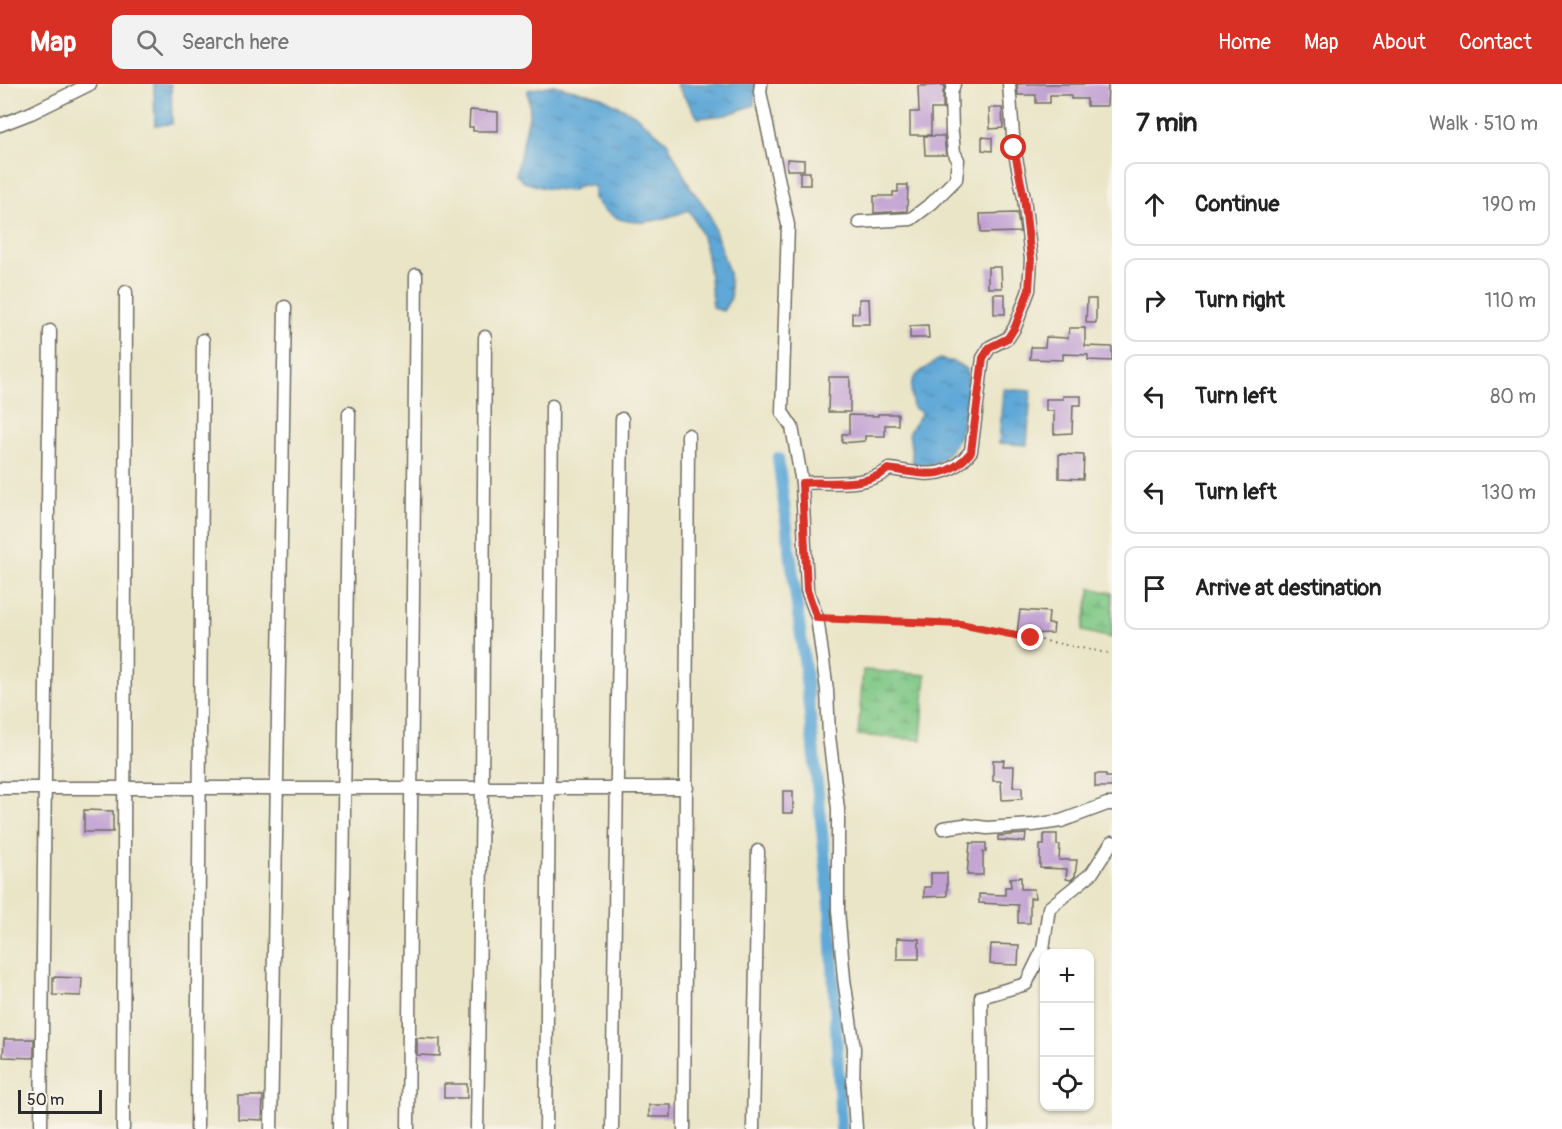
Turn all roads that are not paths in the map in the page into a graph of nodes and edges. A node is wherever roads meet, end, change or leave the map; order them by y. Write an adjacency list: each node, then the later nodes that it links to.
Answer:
1 (90, 84): 5 (street)
2 (761, 84): 17 (street)
3 (954, 84): 6 (street)
4 (1009, 84): 17 (street)
5 (0, 125)
6 (859, 222)
7 (416, 275): 24 (street)
8 (126, 292): 20 (street)
9 (285, 307): 22 (street)
10 (50, 332): 19 (street)
11 (485, 337): 25 (street)
12 (203, 340): 21 (street)
13 (552, 406): 26 (street)
14 (349, 413): 23 (street)
15 (622, 419): 27 (street)
16 (688, 435): 28 (street)
17 (802, 483): 44 (street)
18 (0, 788): 19 (street)
19 (45, 788): 20 (street); 33 (street)
20 (124, 788): 21 (street); 34 (street)
21 (201, 788): 22 (street); 35 (street)
22 (277, 788): 23 (street); 36 (street)
23 (345, 788): 24 (street); 37 (street)
24 (413, 788): 25 (street); 38 (street)
25 (482, 788): 26 (street); 39 (street)
26 (548, 788): 27 (street); 40 (street)
27 (617, 788): 28 (street); 41 (street)
28 (687, 788): 42 (street)
29 (1112, 804): 30 (street)
30 (943, 828)
31 (1112, 842): 45 (street)
32 (758, 851): 43 (street)
33 (41, 1129)
34 (123, 1129)
35 (197, 1129)
36 (271, 1129)
37 (340, 1129)
38 (408, 1129)
39 (477, 1129)
40 (546, 1129)
41 (612, 1129)
42 (684, 1129)
43 (753, 1129)
44 (856, 1129)
45 (982, 1129)

